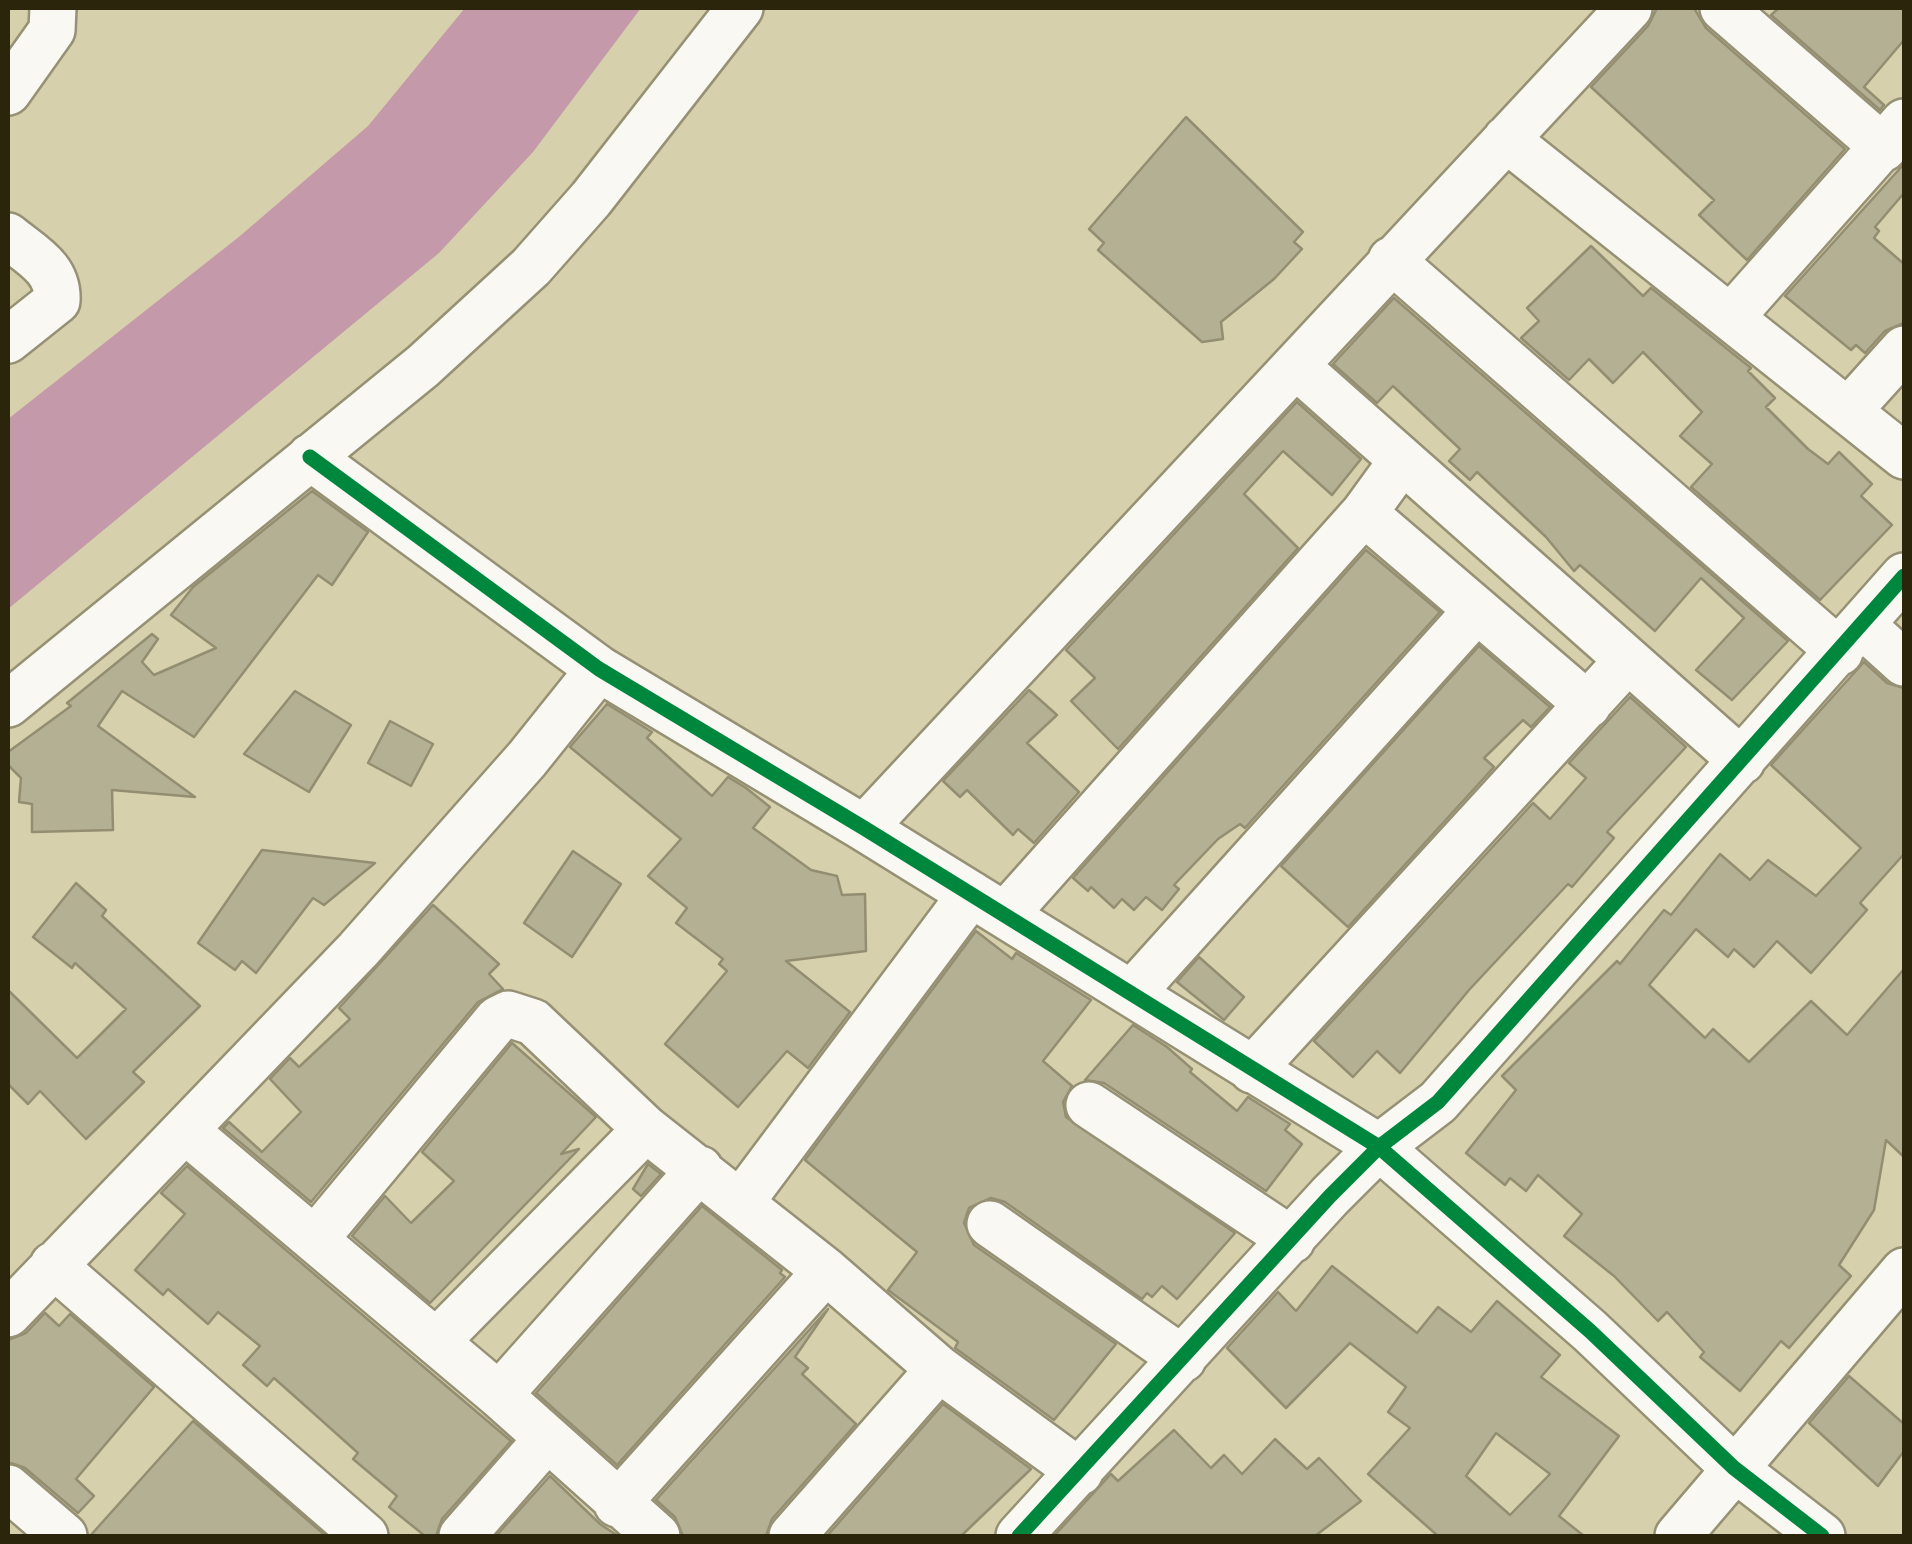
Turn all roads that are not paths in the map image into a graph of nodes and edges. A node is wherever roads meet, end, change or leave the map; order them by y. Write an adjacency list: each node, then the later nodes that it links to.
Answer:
1 (53, 8): 5 (street)
2 (740, 8): 16 (street)
3 (1630, 8): 7 (street)
4 (1723, 8): 6 (street)
5 (8, 92)
6 (1894, 135): 10 (street)
7 (1506, 139): 9 (street); 10 (street)
8 (8, 236): 11 (street)
9 (1391, 260): 13 (street); 21 (street)
10 (1732, 316): 14 (street)
11 (8, 340)
12 (1904, 349): 14 (street)
13 (1296, 366): 17 (street); 28 (street)
14 (1849, 410): 15 (street)
15 (1904, 456)
16 (310, 457): 24 (street); 25 (street)
17 (1401, 462): 18 (street); 22 (street)
18 (1364, 513): 20 (street); 29 (street)
19 (1904, 576): 21 (street)
20 (1476, 611): 26 (street); 30 (street)
21 (1851, 638): 23 (street); 27 (street)
22 (1626, 662): 26 (street); 27 (street)
23 (1904, 663)
24 (598, 669): 28 (street); 34 (street)
25 (8, 704)
26 (1588, 705): 31 (street)
27 (1742, 761): 35 (street)
28 (864, 828): 29 (street)
29 (988, 904): 30 (street); 37 (street)
30 (1133, 992): 31 (street)
31 (1252, 1070): 35 (street)
32 (1090, 1105): 40 (street)
33 (646, 1129): 36 (street); 39 (street); 45 (street)
34 (187, 1132): 39 (street); 41 (street)
35 (1379, 1147): 40 (street); 50 (street)
36 (700, 1169): 37 (street); 48 (street)
37 (741, 1202): 43 (street)
38 (990, 1224): 46 (street)
39 (316, 1238): 45 (street)
40 (1292, 1240): 46 (street)
41 (53, 1265): 44 (street); 55 (street)
42 (1904, 1270): 50 (street)
43 (826, 1271): 47 (street); 53 (street)
44 (8, 1314)
45 (436, 1342): 48 (street)
46 (1183, 1358): 51 (street)
47 (939, 1369): 51 (street); 58 (street)
48 (499, 1394): 49 (street)
49 (546, 1440): 53 (street); 56 (street)
50 (1734, 1468): 60 (street); 61 (street)
51 (1080, 1472): 59 (street)
52 (8, 1488): 54 (street)
53 (617, 1504): 57 (street)
54 (49, 1532)
55 (365, 1536)
56 (462, 1536)
57 (657, 1536)
58 (792, 1536)
59 (1019, 1536)
60 (1678, 1536)
61 (1822, 1536)

